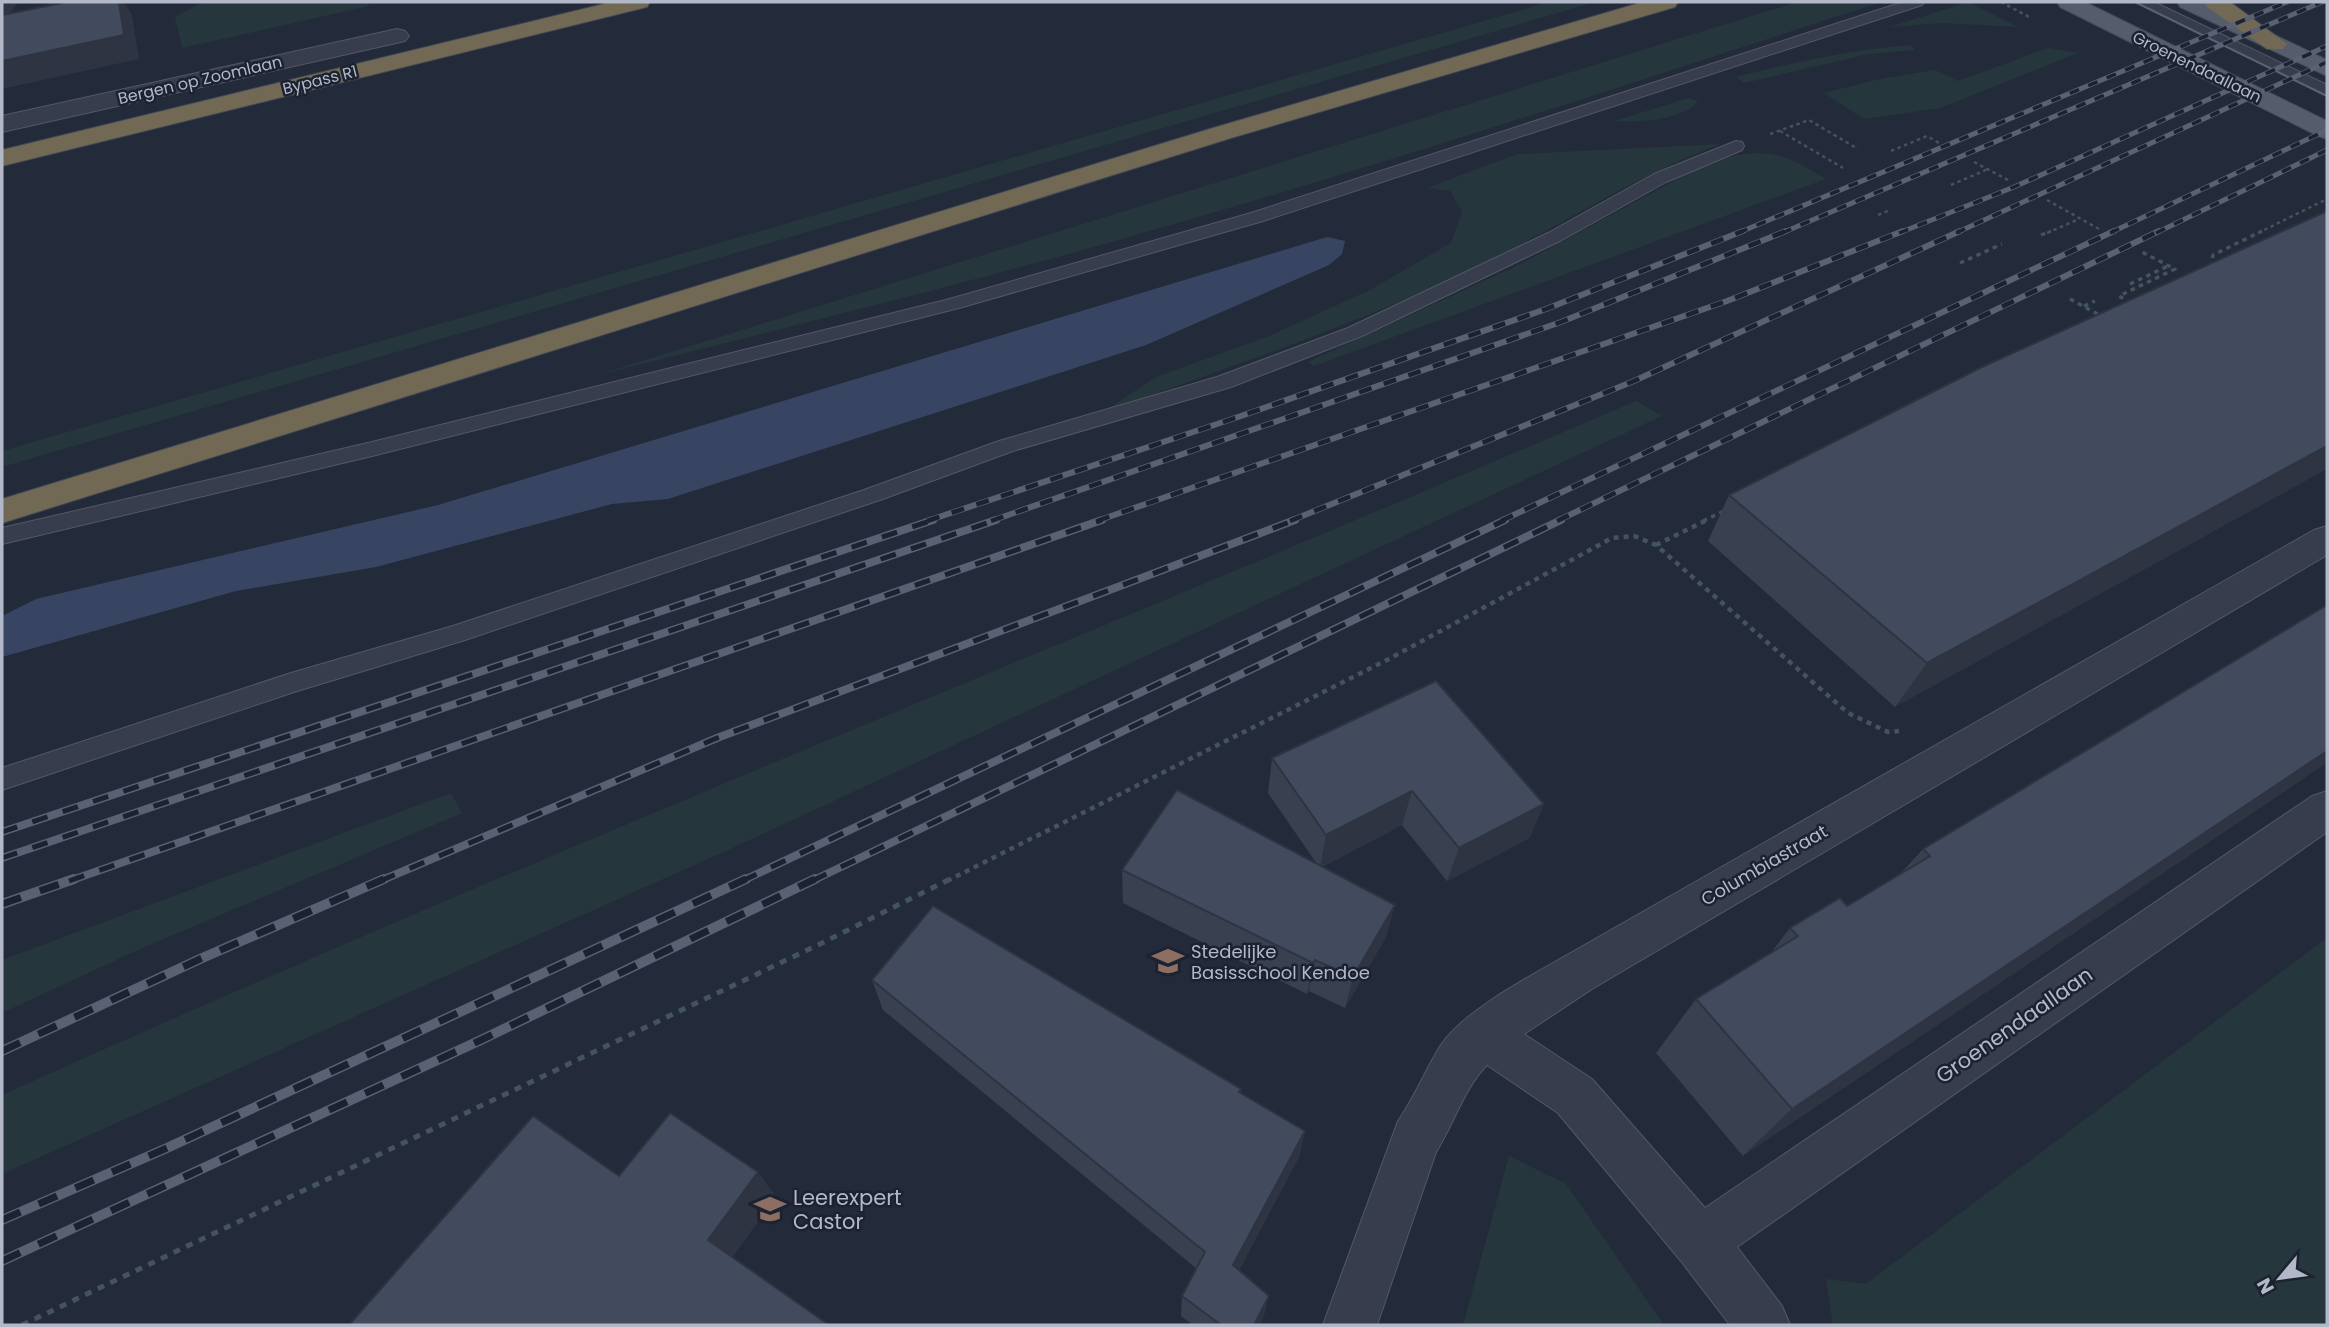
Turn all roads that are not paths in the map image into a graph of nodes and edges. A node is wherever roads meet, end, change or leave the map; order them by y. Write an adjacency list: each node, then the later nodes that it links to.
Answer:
1 (639, 2): 15 (highway, Bypass R1)
2 (1667, 2): 16 (highway)
3 (1917, 2): 17 (lane)
4 (2068, 2): 13 (main road, Groenendaallaan)
5 (2143, 2): 11 (lane)
6 (2189, 2): 9 (main road)
7 (2215, 2): 9 (highway)
8 (397, 36): 12 (street, Bergen op Zoomlaan)
9 (2275, 44): 10 (main road)
10 (2327, 69)
11 (2327, 91)
12 (2, 124)
13 (2327, 131)
14 (1736, 146): 19 (lane)
15 (2, 159)
16 (2, 511)
17 (2, 536)
18 (2327, 539): 21 (street, Columbiastraat)
19 (2, 779)
20 (2327, 809): 22 (street, Groenendaallaan)
21 (1484, 1035): 22 (street); 23 (street, Columbiastraat)
22 (1700, 1242): 24 (street)
23 (1350, 1325)
24 (1763, 1325)

